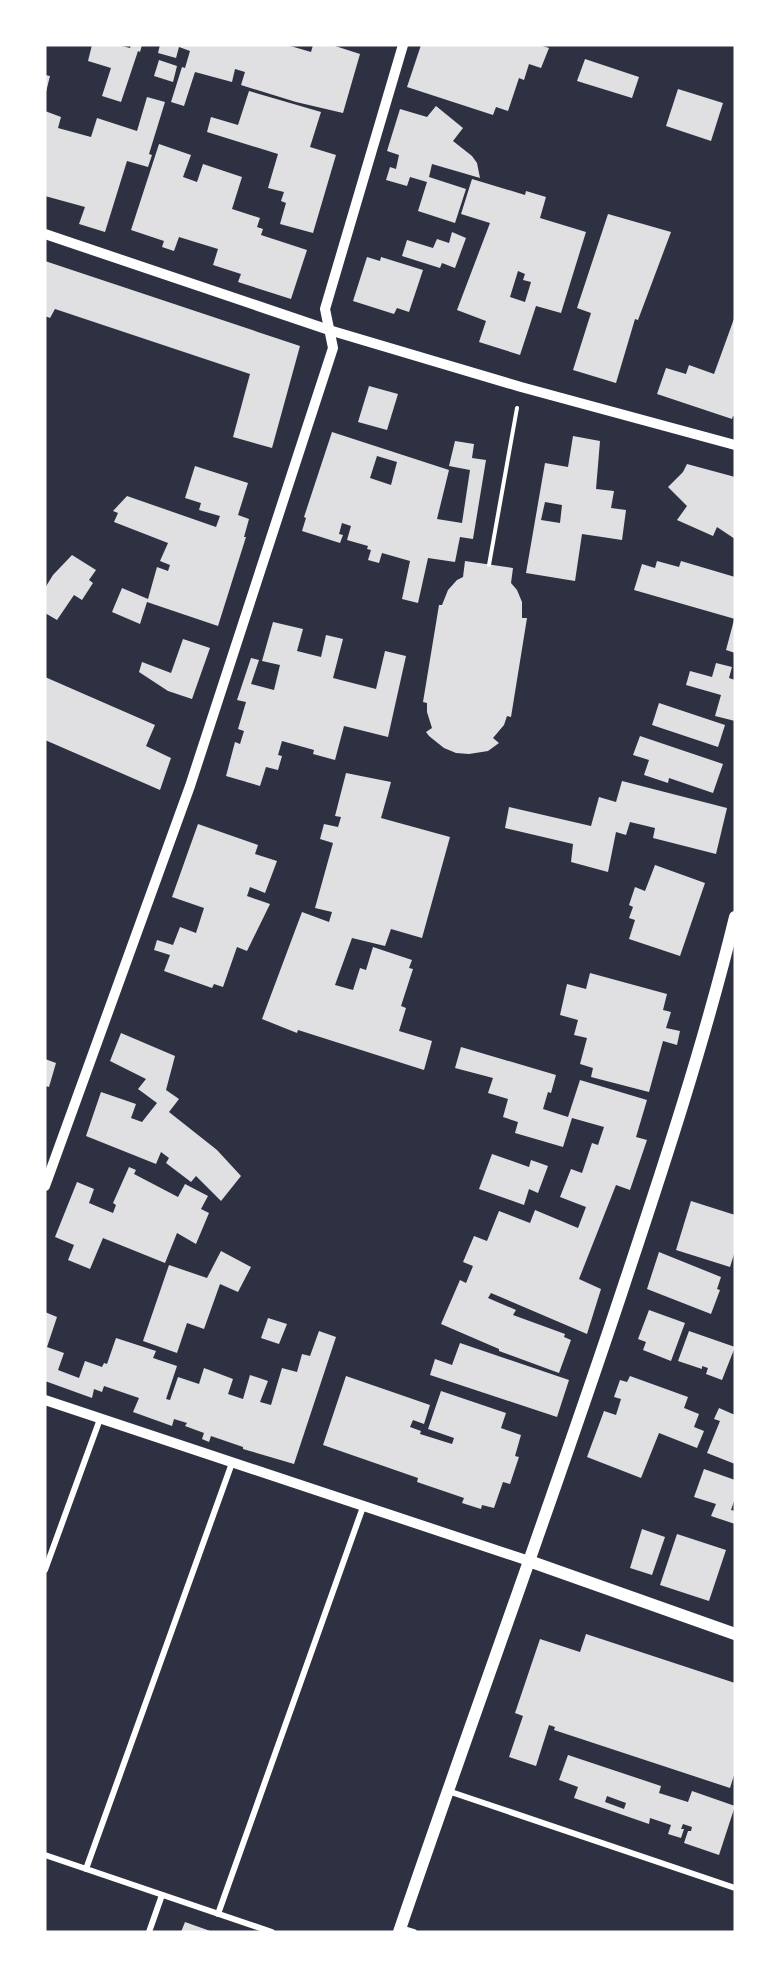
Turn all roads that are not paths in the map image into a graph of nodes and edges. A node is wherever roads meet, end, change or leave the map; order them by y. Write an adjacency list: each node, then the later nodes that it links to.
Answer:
1 (403, 45): 3 (street)
2 (45, 234): 3 (street)
3 (329, 330): 4 (street); 6 (street)
4 (735, 445)
5 (734, 924): 11 (main road)
6 (45, 1186)
7 (45, 1400): 8 (street)
8 (100, 1419): 9 (street); 12 (street)
9 (232, 1463): 10 (street); 16 (street)
10 (363, 1507): 11 (street); 19 (street)
11 (529, 1561): 13 (main road); 14 (main road)
12 (45, 1570)
13 (735, 1634)
14 (448, 1791): 17 (street); 20 (main road)
15 (45, 1855): 16 (street)
16 (86, 1869): 18 (street)
17 (735, 1888)
18 (162, 1895): 19 (street); 21 (street)
19 (218, 1914): 22 (street)
20 (400, 1930): 23 (street)
21 (149, 1932)
22 (272, 1932)
23 (414, 1932)

